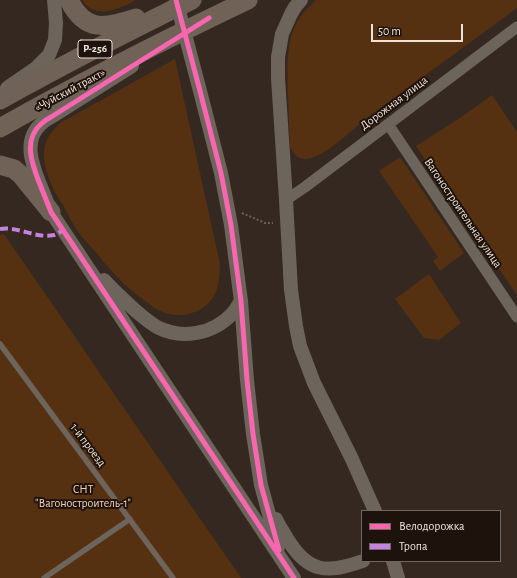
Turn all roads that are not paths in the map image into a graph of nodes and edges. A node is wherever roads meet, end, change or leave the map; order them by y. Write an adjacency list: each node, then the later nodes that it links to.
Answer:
1 (54, 0): 9 (street)
2 (69, 0): 4 (highway)
3 (176, 0): 17 (street)
4 (190, 0): 10 (highway, «Чуйский тракт» / Р-256)
5 (248, 0): 7 (highway, «Чуйский тракт» / Р-256)
6 (301, 0): 14 (street)
7 (209, 18): 12 (highway, «Чуйский тракт» / Р-256); 15 (street)
8 (517, 27): 11 (street, Дорожная улица)
9 (0, 92)
10 (0, 100)
11 (388, 124): 14 (street, Дорожная улица); 18 (street, Вагоностроительная улица)
12 (0, 128)
13 (0, 165): 15 (highway)
14 (286, 200): 21 (street)
15 (51, 212): 16 (street)
16 (76, 249): 17 (street); 23 (street)
17 (241, 301): 20 (street)
18 (517, 317)
19 (0, 344): 22 (lane, 1-й проезд)
20 (261, 485): 23 (street); 24 (street)
21 (375, 510)
22 (130, 519): 27 (lane); 28 (lane, 1-й проезд)
23 (282, 559): 29 (street)
24 (361, 562)
25 (362, 562): 30 (street)
26 (393, 562): 31 (street)
27 (44, 578)
28 (173, 578)
29 (294, 578)
30 (347, 578)
31 (398, 578)

